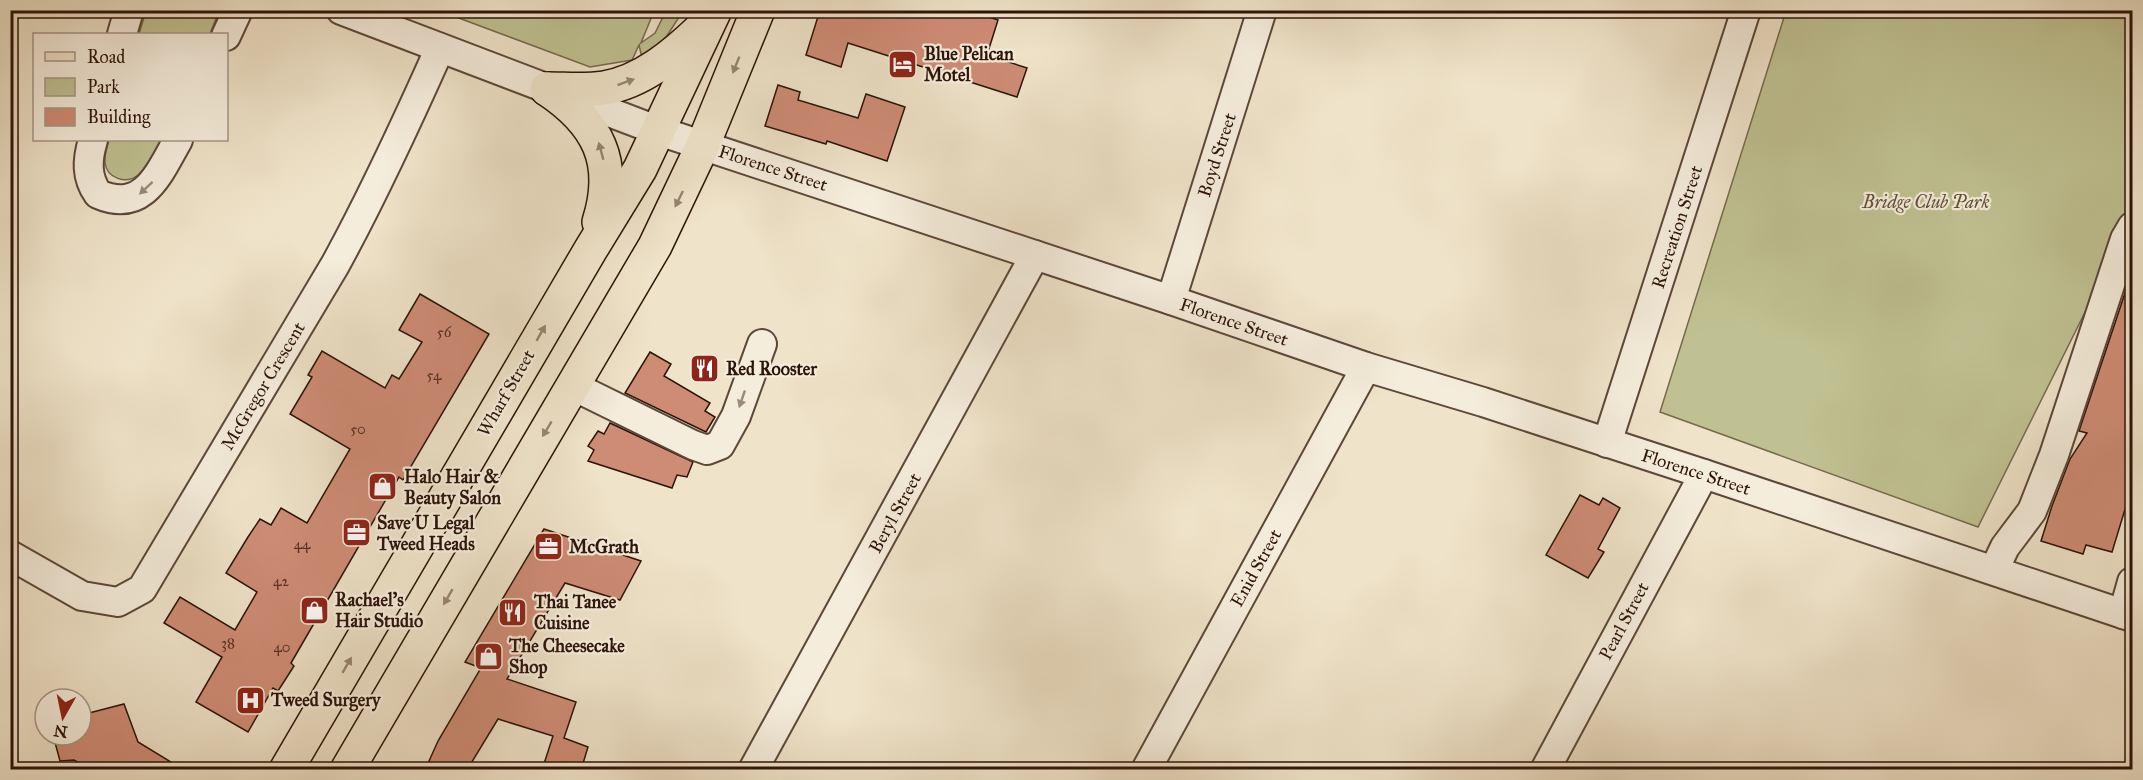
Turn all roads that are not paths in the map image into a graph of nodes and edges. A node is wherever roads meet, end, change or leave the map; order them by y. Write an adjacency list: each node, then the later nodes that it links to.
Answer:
1 (129, 10): 8 (street)
2 (238, 10): 9 (street)
3 (340, 10): 10 (street, Florence Street)
4 (758, 10): 15 (main road, one-way to 15)
5 (1262, 10): 19 (street, Boyd Street)
6 (1746, 10): 23 (street, Recreation Street)
7 (713, 14): 11 (main road, one-way to 7); 12 (main road, Wharf Street)
8 (122, 33)
9 (227, 33)
10 (440, 48): 11 (street, Florence Street); 25 (street, McGregor Crescent)
11 (548, 89): 12 (street, Florence Street); 17 (main road, one-way to 11)
12 (659, 131): 15 (street, Florence Street); 17 (main road, Wharf Street)
13 (93, 141): 14 (street, one-way to 13)
14 (177, 141)
15 (703, 145): 18 (street, Florence Street); 22 (main road, one-way to 22)
16 (2133, 227): 26 (street)
17 (591, 249): 29 (main road, Wharf Street, one-way to 17)
18 (1035, 255): 19 (street, Florence Street); 31 (street, Beryl Street)
19 (1171, 300): 21 (street, Florence Street)
20 (762, 344): 22 (street, one-way to 22)
21 (1366, 367): 23 (street, Florence Street); 32 (street, Enid Street)
22 (573, 386): 30 (main road, one-way to 30)
23 (1607, 443): 24 (street, Florence Street)
24 (1704, 474): 26 (street, Florence Street); 33 (street, Pearl Street)
25 (10, 555)
26 (1994, 570): 28 (street, Florence Street)
27 (2133, 582): 28 (street)
28 (2128, 615)
29 (286, 770)
30 (347, 770)
31 (753, 770)
32 (1146, 770)
33 (1545, 770)

